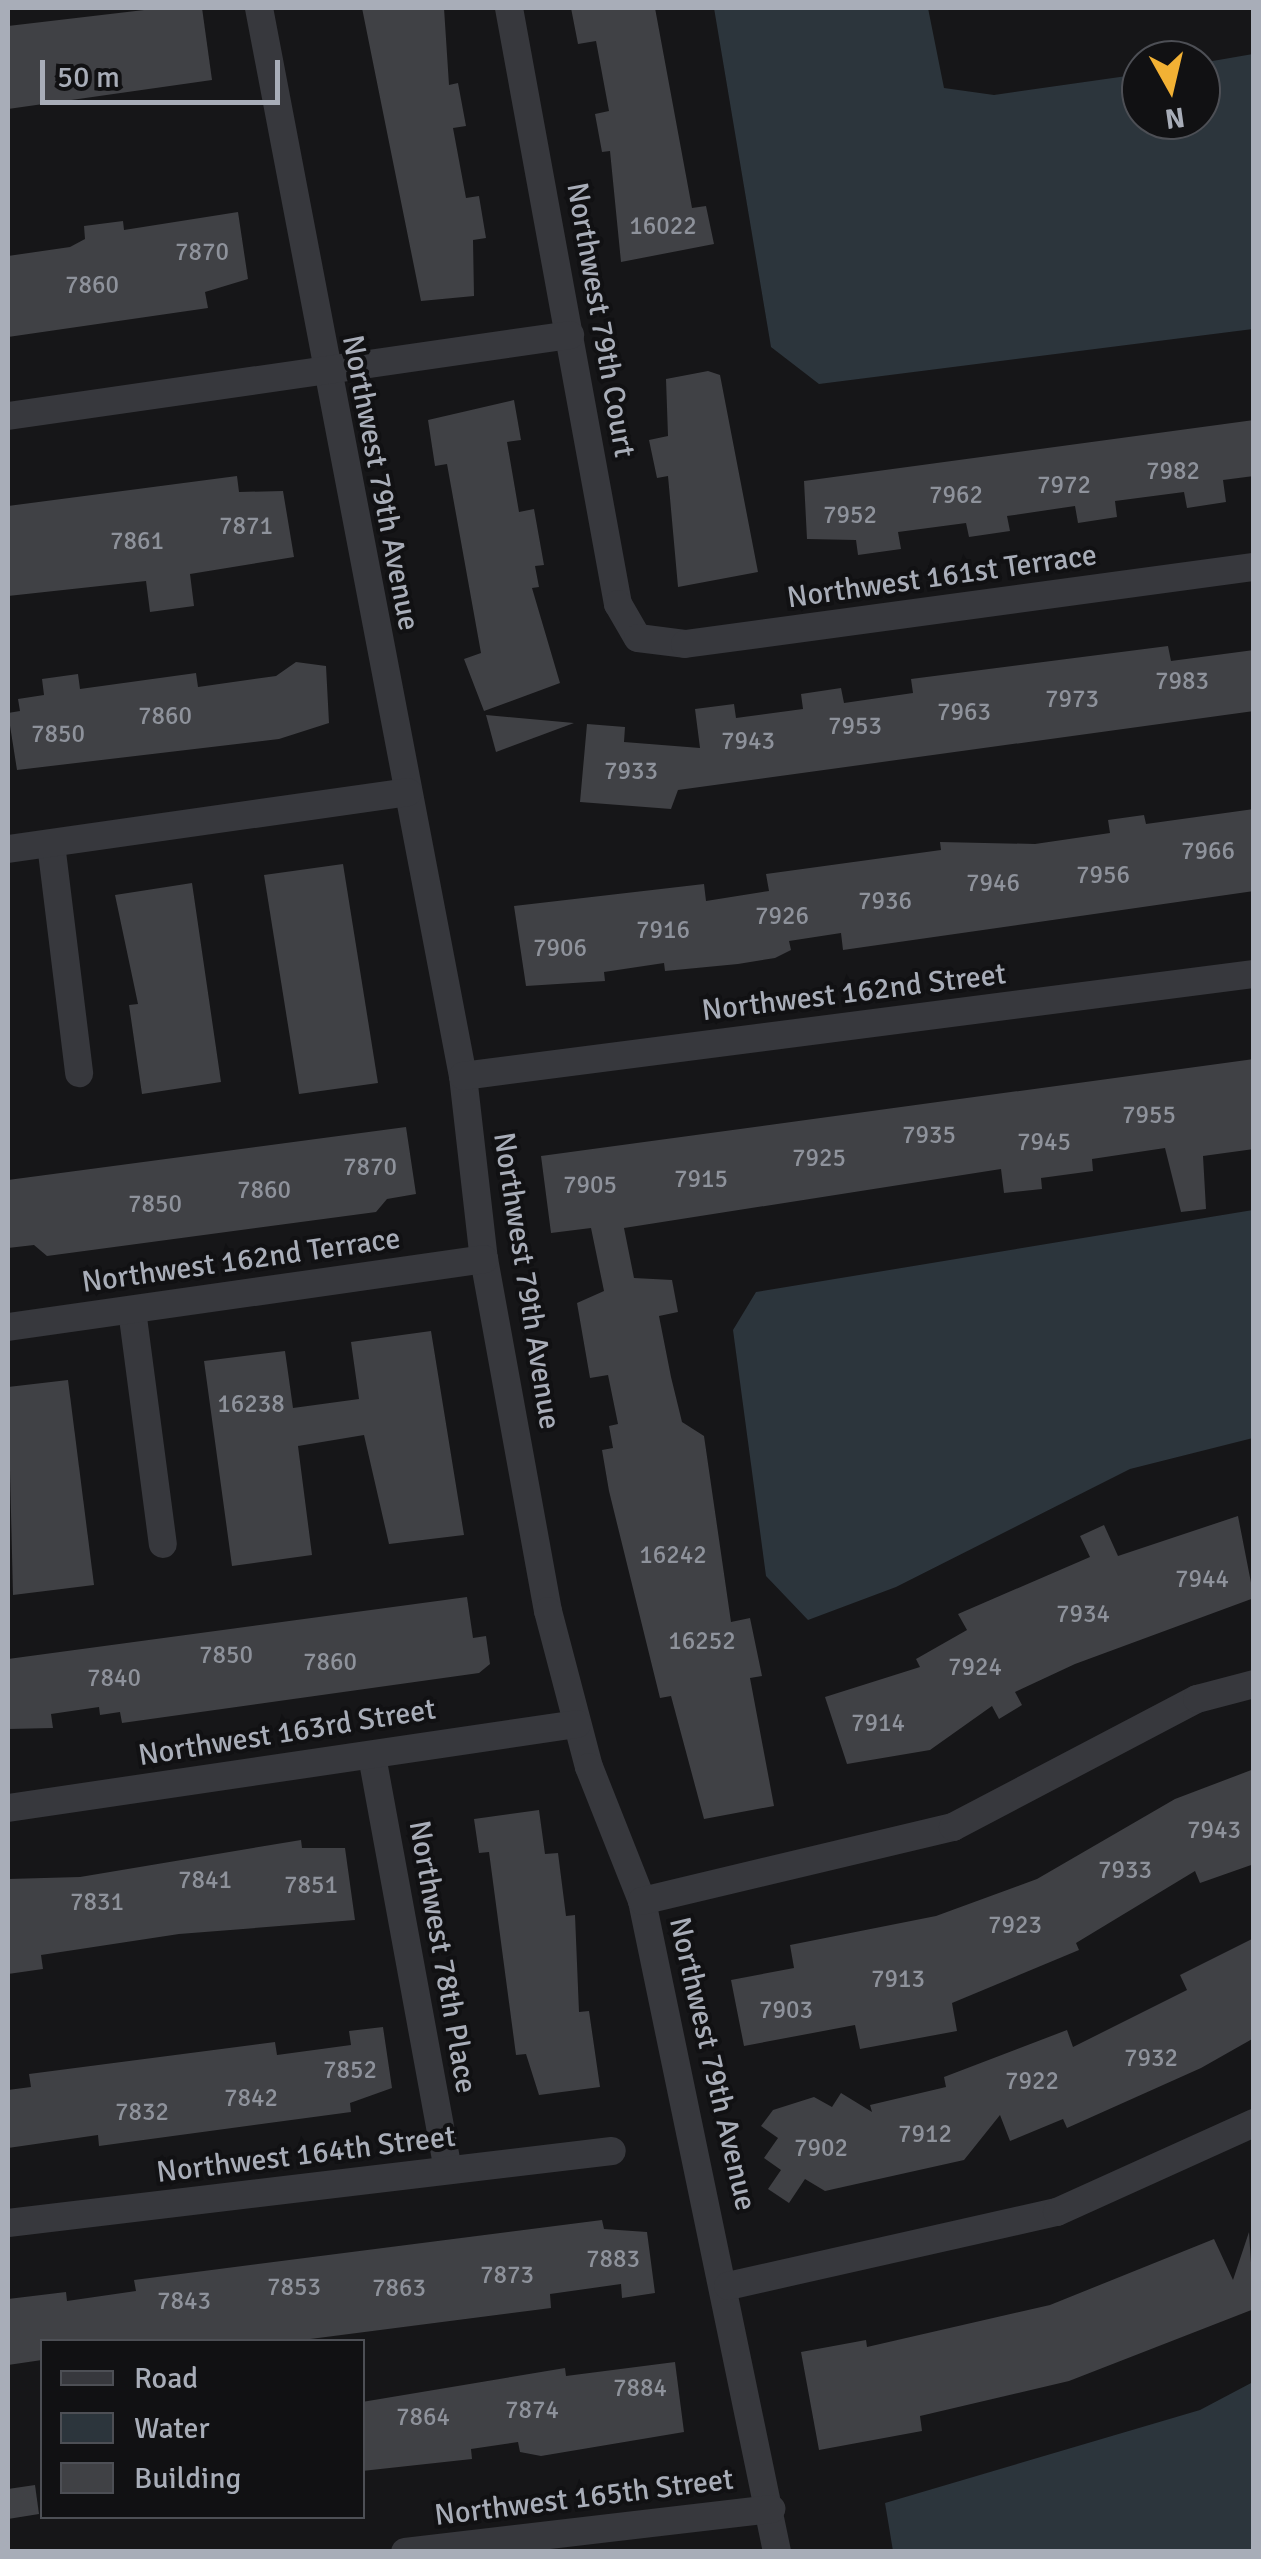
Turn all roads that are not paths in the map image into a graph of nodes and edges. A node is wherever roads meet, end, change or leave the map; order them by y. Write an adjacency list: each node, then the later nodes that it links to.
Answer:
1 (259, 8): 4 (street, Northwest 79th Avenue)
2 (509, 8): 3 (street, Northwest 79th Court)
3 (570, 335): 4 (street); 7 (street, Northwest 79th Court)
4 (325, 373): 5 (street); 8 (street, Northwest 79th Avenue)
5 (8, 416)
6 (1254, 567): 7 (street, Northwest 161st Terrace)
7 (638, 638)
8 (408, 792): 9 (street); 13 (street, Northwest 79th Avenue)
9 (51, 844): 10 (street); 12 (street)
10 (8, 849)
11 (1254, 974): 13 (street, Northwest 162nd Street)
12 (79, 1073)
13 (463, 1076): 14 (street, Northwest 79th Avenue)
14 (484, 1260): 15 (street, Northwest 162nd Terrace); 19 (street, Northwest 79th Avenue)
15 (132, 1310): 16 (street, Northwest 162nd Terrace); 17 (street)
16 (8, 1327)
17 (163, 1544)
18 (1254, 1684): 22 (street)
19 (577, 1724): 20 (street, Northwest 163rd Street); 22 (street, Northwest 79th Avenue)
20 (372, 1756): 21 (street, Northwest 163rd Street); 25 (street, Northwest 78th Place)
21 (8, 1808)
22 (642, 1901): 27 (street, Northwest 79th Avenue)
23 (1254, 2123): 27 (street)
24 (612, 2151): 25 (street, Northwest 164th Street)
25 (448, 2170): 26 (street, Northwest 164th Street)
26 (8, 2223)
27 (728, 2286): 28 (street, Northwest 79th Avenue)
28 (771, 2509): 29 (street, Northwest 165th Street); 30 (street, Northwest 79th Avenue)
29 (405, 2552)
30 (777, 2552)

